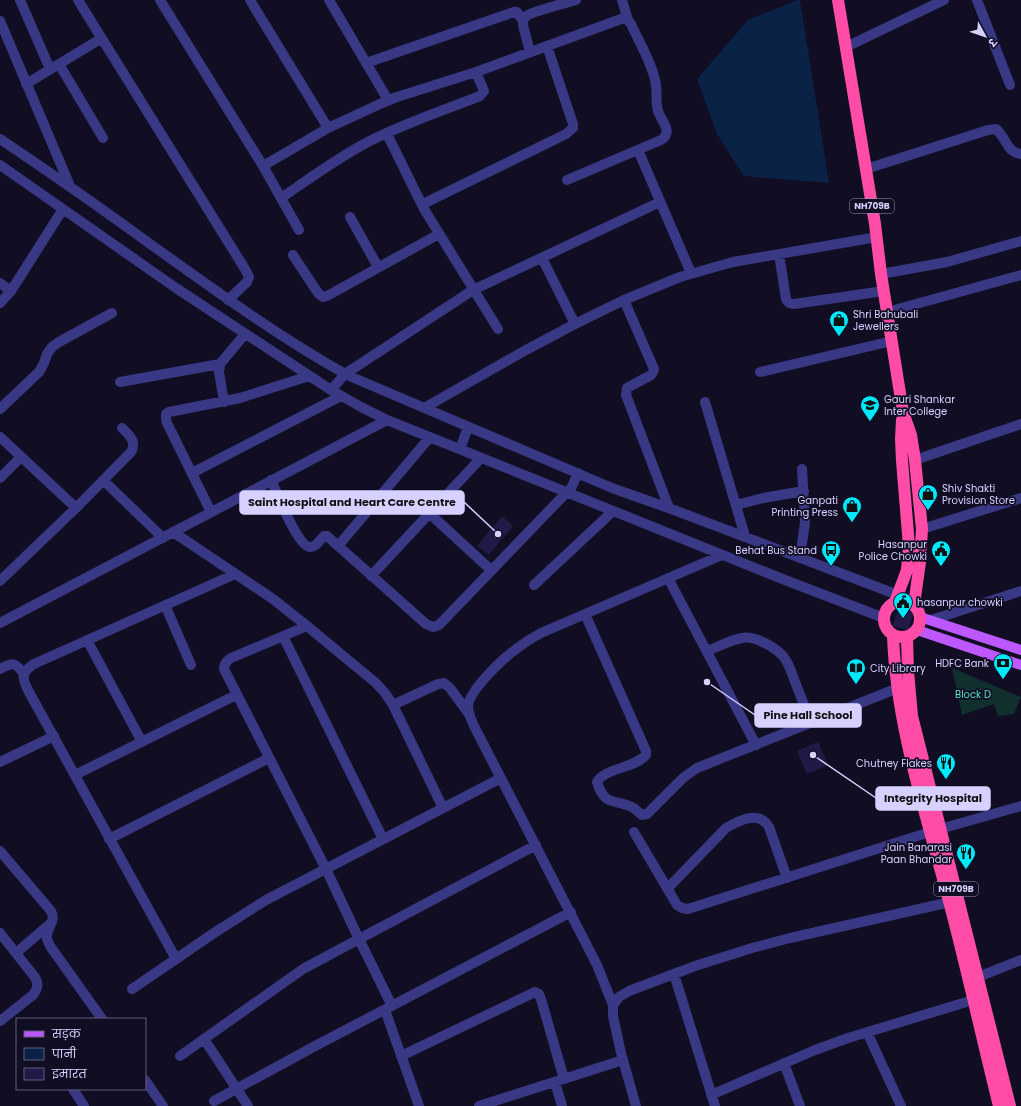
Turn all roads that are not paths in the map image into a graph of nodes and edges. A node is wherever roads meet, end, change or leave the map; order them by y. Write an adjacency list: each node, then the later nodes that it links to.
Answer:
1 (20, 0): 20 (street)
2 (78, 0): 14 (street)
3 (160, 0): 32 (street)
4 (250, 0): 25 (street)
5 (329, 0): 18 (street)
6 (576, 0): 13 (street)
7 (622, 0): 11 (street)
8 (838, 0): 16 (highway, NH709B)
9 (944, 0): 16 (street)
10 (977, 0): 23 (street)
11 (628, 20): 15 (street); 29 (street)
12 (0, 21): 22 (street)
13 (523, 21): 17 (street); 18 (street)
14 (102, 38): 19 (street); 56 (street)
15 (547, 46): 17 (street); 39 (street)
16 (846, 47): 33 (highway, NH709B)
17 (530, 52): 21 (street)
18 (366, 63): 24 (street)
19 (59, 64): 20 (street); 27 (street)
20 (50, 70): 22 (street)
21 (476, 72): 24 (street); 26 (street)
22 (26, 84): 35 (street)
23 (1010, 84)
24 (388, 100): 25 (street)
25 (328, 128): 32 (street)
26 (387, 134): 36 (street); 39 (street)
27 (103, 138)
28 (0, 139): 35 (street)
29 (638, 150): 34 (street); 37 (street)
30 (1021, 154): 33 (street)
31 (0, 165): 38 (street)
32 (263, 166): 36 (street)
33 (866, 169): 43 (highway, NH709B)
34 (567, 180)
35 (70, 186): 56 (street)
36 (281, 198): 41 (street)
37 (660, 202): 47 (street); 49 (street)
38 (64, 209): 54 (street); 63 (street)
39 (424, 209): 42 (street)
40 (350, 217): 48 (street)
41 (299, 230)
42 (439, 234): 48 (street); 53 (street)
43 (877, 237): 45 (street); 50 (highway, NH709B)
44 (1021, 241): 50 (street)
45 (779, 254): 49 (street); 55 (street)
46 (293, 255): 48 (street)
47 (542, 258): 53 (street); 61 (street)
48 (378, 267)
49 (691, 274): 57 (street)
50 (881, 274): 55 (highway, NH709B)
51 (1021, 275): 59 (street)
52 (0, 283): 54 (street)
53 (473, 290): 62 (street); 69 (street)
54 (11, 291): 58 (street)
55 (884, 291): 59 (highway, NH709B)
56 (228, 300): 69 (street)
57 (624, 300): 61 (street); 96 (street)
58 (0, 303)
59 (887, 312): 64 (highway, NH709B)
60 (112, 313): 74 (street)
61 (575, 324): 73 (street)
62 (498, 329)
63 (245, 334): 65 (street); 67 (street)
64 (892, 341): 66 (street); 75 (highway, NH709B)
65 (220, 364): 68 (street); 71 (street)
66 (760, 372)
67 (309, 376): 69 (street); 71 (street)
68 (120, 382)
69 (338, 382): 70 (street); 73 (street)
70 (341, 396): 76 (street); 87 (street)
71 (224, 402): 87 (street)
72 (705, 402): 94 (street)
73 (424, 408): 79 (street)
74 (0, 409)
75 (903, 412): 85 (highway, NH709B); 114 (highway, NH709B)
76 (387, 420): 81 (street); 90 (street)
77 (1021, 424): 85 (street)
78 (122, 428): 89 (street)
79 (467, 429): 82 (street); 91 (street)
80 (0, 437): 83 (street)
81 (430, 437): 82 (street); 104 (street)
82 (461, 446): 84 (street)
83 (21, 457): 88 (street); 95 (street)
84 (481, 458): 91 (street); 99 (street)
85 (915, 460): 100 (highway, NH709B)
86 (802, 469): 92 (street)
87 (192, 473): 98 (street)
88 (0, 478)
89 (103, 480): 95 (street); 103 (street)
90 (271, 480): 98 (street); 104 (street)
91 (572, 485): 96 (street); 97 (street); 107 (street)
92 (804, 491): 94 (street); 106 (street)
93 (1021, 498): 100 (street)
94 (736, 505): 102 (street)
95 (76, 508): 111 (street)
96 (669, 508): 102 (street)
97 (612, 511): 105 (street); 112 (street)
98 (211, 512): 101 (street)
99 (429, 513): 107 (street); 109 (street)
100 (922, 528): 116 (highway, NH709B)
101 (173, 532): 103 (street); 108 (street)
102 (745, 536): 106 (street)
103 (163, 538): 120 (street)
104 (338, 546): 109 (street)
105 (722, 555): 110 (street); 118 (street)
106 (800, 557): 114 (street)
107 (491, 570): 109 (street)
108 (235, 574): 115 (street); 121 (street)
109 (371, 576)
110 (668, 578): 117 (street); 127 (street)
111 (0, 581)
112 (534, 585)
113 (1021, 591): 119 (street)
114 (896, 598): 116 (highway); 118 (highway, NH709B)
115 (165, 605): 125 (street); 129 (street)
116 (914, 605): 119 (highway)
117 (585, 614): 135 (street); 139 (street)
118 (884, 618): 123 (highway, NH709B)
119 (926, 619): 122 (highway, NH709B); 126 (main road)
120 (0, 623)
121 (308, 626): 124 (street); 134 (street)
122 (912, 634): 123 (highway); 128 (main road); 146 (highway, NH709B)
123 (893, 635): 132 (highway, NH709B)
124 (283, 636): 133 (street); 149 (street)
125 (87, 640): 131 (street); 138 (street)
126 (1021, 650)
127 (707, 651): 136 (street); 139 (street)
128 (1021, 665)
129 (191, 666)
130 (0, 668): 131 (street)
131 (24, 674): 137 (street)
132 (898, 688): 136 (street); 146 (highway, NH709B)
133 (236, 695): 138 (street); 140 (street)
134 (393, 705): 135 (street); 145 (street)
135 (469, 714): 143 (street)
136 (811, 723): 139 (street)
137 (54, 736): 141 (street); 142 (street)
138 (142, 742): 142 (street)
139 (756, 745)
140 (269, 758): 148 (street); 152 (street)
141 (0, 762)
142 (75, 774): 148 (street)
143 (501, 778): 145 (street); 150 (street)
144 (1021, 806): 146 (street)
145 (443, 808): 149 (street)
146 (935, 831): 153 (street); 155 (highway, NH709B)
147 (634, 832): 154 (street)
148 (109, 839): 161 (street)
149 (383, 839): 152 (street)
150 (536, 845): 156 (street); 159 (street)
151 (0, 851): 157 (street)
152 (326, 869): 159 (street); 161 (street)
153 (787, 878): 154 (street); 154 (street)
154 (667, 889)
155 (954, 901): 163 (street); 164 (highway, NH709B); 166 (highway, NH709B)
156 (571, 912): 167 (street); 168 (street)
157 (52, 922): 160 (street); 169 (street)
158 (0, 933): 160 (street)
159 (359, 939): 168 (street); 172 (street)
160 (16, 953): 170 (street)
161 (176, 959): 165 (street)
162 (1021, 960): 164 (street)
163 (674, 974): 167 (street); 181 (street)
164 (978, 977): 194 (highway, NH709B)
165 (132, 989)
166 (974, 1000): 171 (street); 193 (highway, NH709B)
167 (613, 1005): 175 (street)
168 (389, 1008): 174 (street); 179 (street)
169 (101, 1018)
170 (0, 1021)
171 (867, 1032): 176 (street); 192 (street)
172 (204, 1039): 173 (street); 179 (street)
173 (180, 1056)
174 (401, 1056): 177 (street); 186 (street)
175 (623, 1060): 177 (street); 189 (street)
176 (784, 1063): 181 (street); 191 (street)
177 (560, 1080): 187 (street); 188 (street)
178 (146, 1081): 184 (street)
179 (236, 1089): 182 (street); 185 (street)
180 (76, 1090): 183 (street)
181 (711, 1095): 190 (street)
182 (214, 1101)
183 (84, 1106)
184 (163, 1106)
185 (248, 1106)
186 (419, 1106)
187 (482, 1106)
188 (562, 1106)
189 (636, 1106)
190 (715, 1106)
191 (800, 1106)
192 (900, 1106)
193 (1000, 1106)
194 (1010, 1106)

